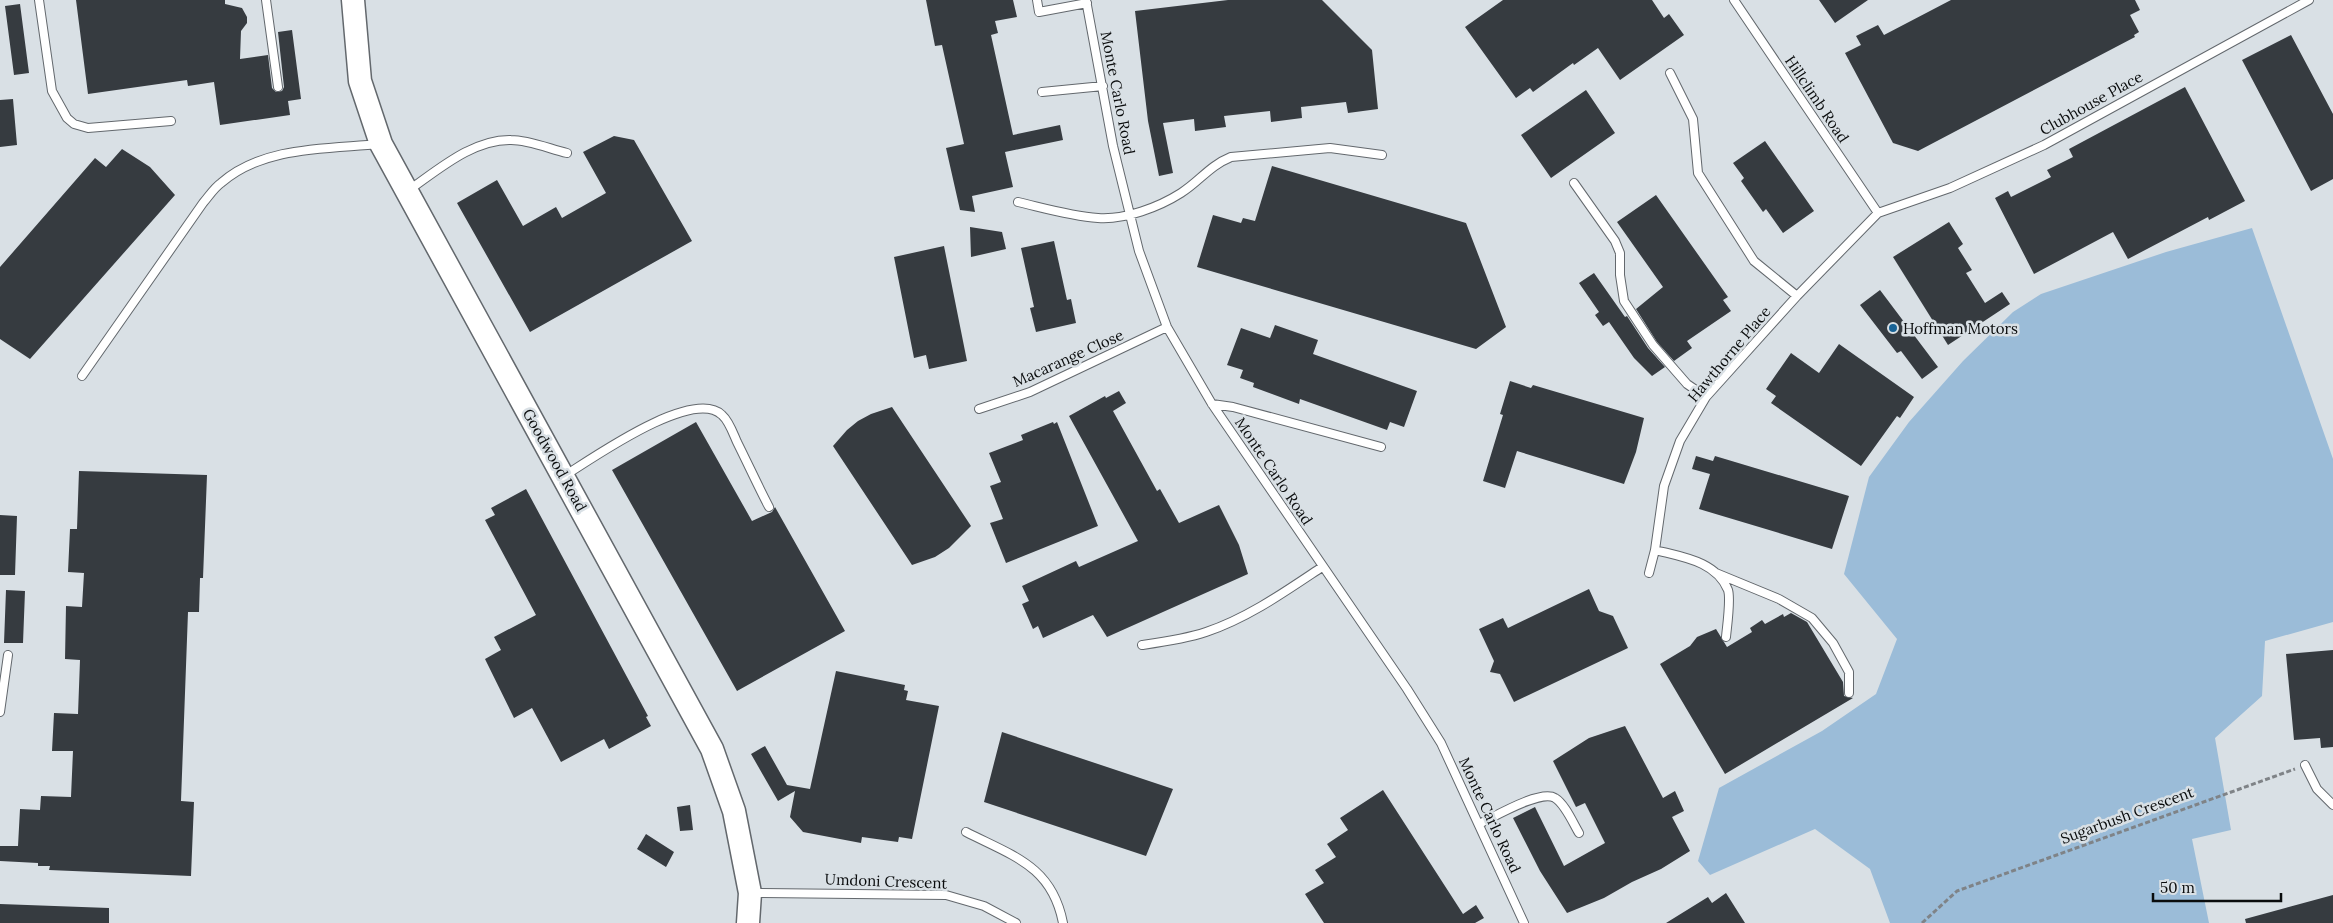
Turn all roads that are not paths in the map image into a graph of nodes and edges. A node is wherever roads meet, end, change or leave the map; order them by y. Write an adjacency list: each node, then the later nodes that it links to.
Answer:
1 (39, 0): 12 (lane)
2 (266, 0): 10 (lane)
3 (353, 0): 13 (street, Goodwood Road)
4 (1037, 0): 7 (lane)
5 (1734, 0): 19 (lane, Hillclimb Road)
6 (2309, 0): 19 (lane, Clubhouse Place)
7 (1087, 1): 9 (lane, Monte Carlo Road)
8 (1670, 73): 21 (lane)
9 (1104, 86): 11 (lane); 20 (lane, Monte Carlo Road)
10 (278, 87)
11 (1042, 92)
12 (171, 121)
13 (381, 144): 17 (street, Goodwood Road); 23 (lane)
14 (567, 153): 17 (lane)
15 (1382, 155): 20 (lane)
16 (1574, 182): 24 (lane)
17 (407, 191): 28 (street, Goodwood Road)
18 (1018, 202): 20 (lane)
19 (1878, 213): 21 (lane, Hawthorne Place)
20 (1131, 214): 22 (lane, Monte Carlo Road)
21 (1797, 296): 24 (lane, Hawthorne Place)
22 (1167, 328): 25 (lane, Monte Carlo Road); 26 (lane, Macarange Close)
23 (82, 376)
24 (1706, 397): 30 (lane, Hawthorne Place)
25 (1212, 404): 27 (lane); 31 (lane, Monte Carlo Road)
26 (980, 408)
27 (1381, 447)
28 (564, 476): 29 (lane); 44 (street, Goodwood Road)
29 (769, 508)
30 (1655, 550): 32 (lane, Hawthorne Place); 33 (lane)
31 (1322, 567): 35 (lane); 41 (lane, Monte Carlo Road)
32 (1649, 573)
33 (1716, 573): 34 (lane); 37 (lane)
34 (1726, 637)
35 (1142, 645)
36 (8, 655): 38 (lane)
37 (1849, 692)
38 (0, 712)
39 (2305, 765): 40 (lane)
40 (2333, 805)
41 (1479, 824): 43 (lane); 48 (lane, Monte Carlo Road)
42 (966, 832): 47 (lane)
43 (1580, 833)
44 (750, 893): 45 (street, Goodwood Road); 46 (lane, Umdoni Crescent)
45 (748, 923)
46 (1016, 923)
47 (1063, 923)
48 (1524, 923)

